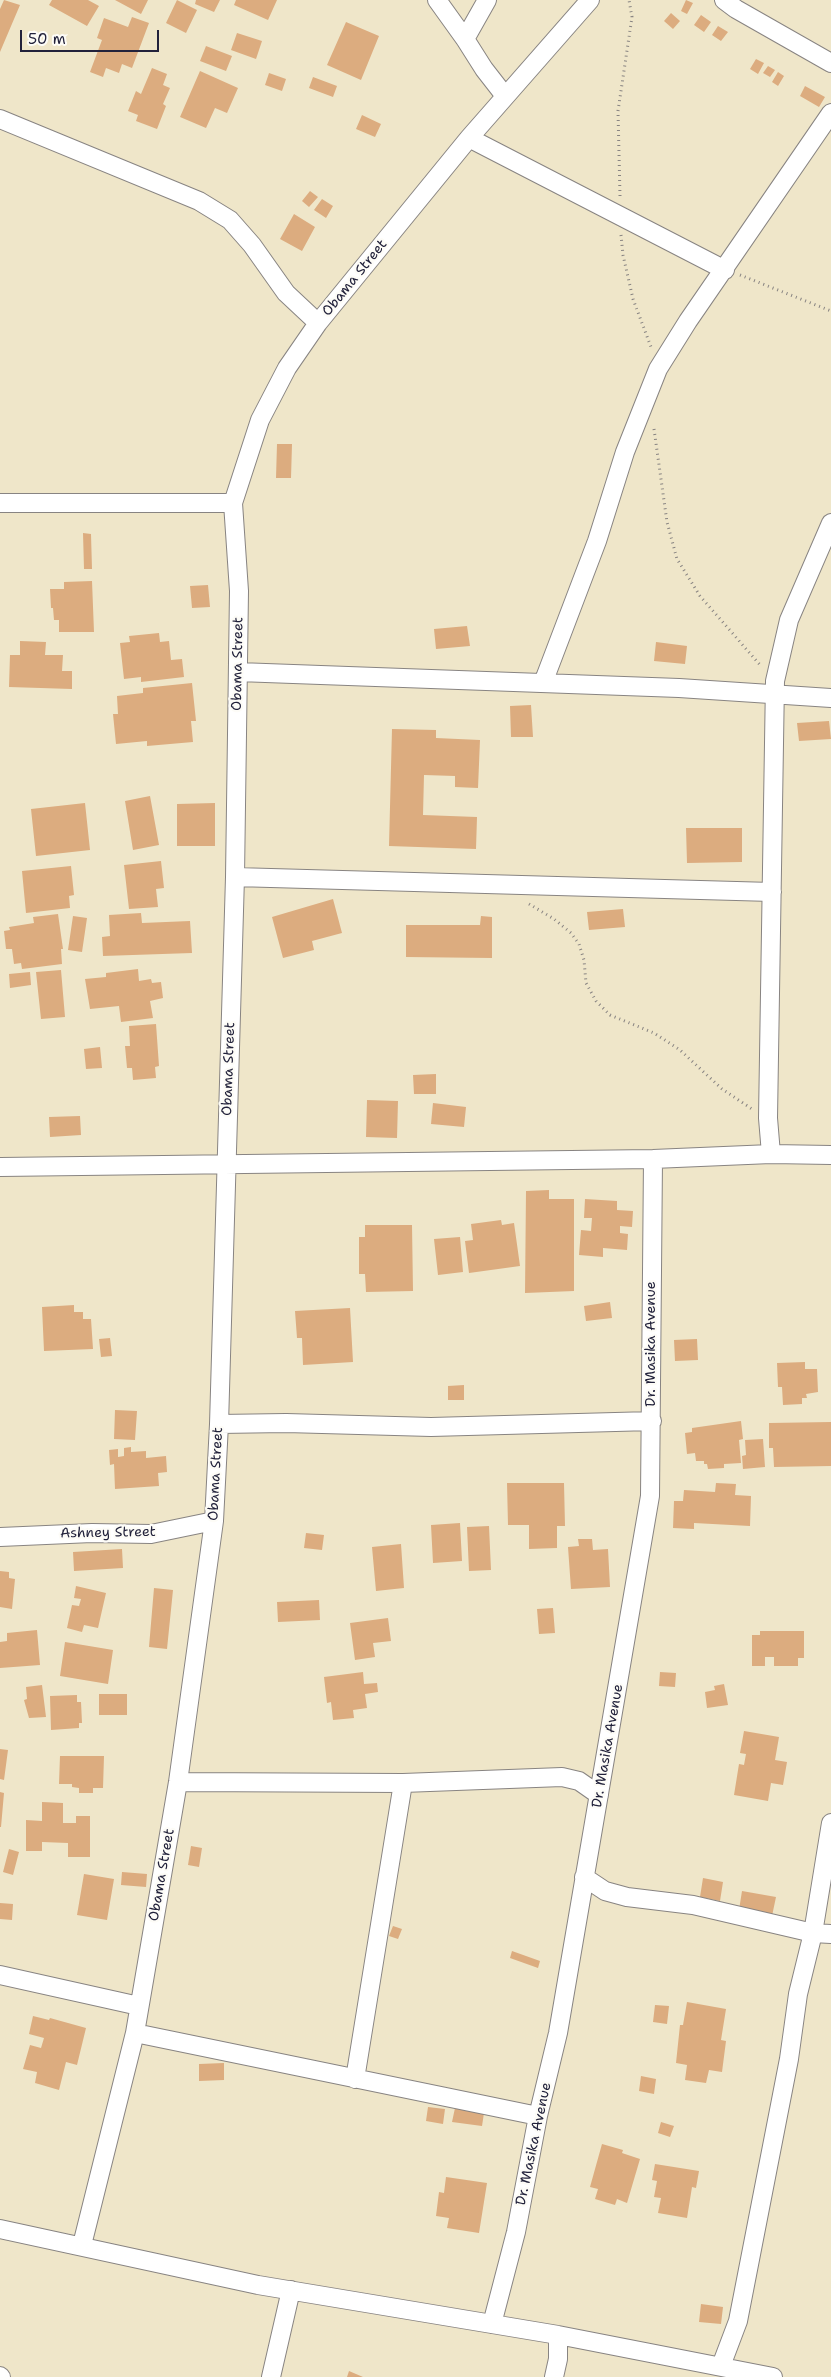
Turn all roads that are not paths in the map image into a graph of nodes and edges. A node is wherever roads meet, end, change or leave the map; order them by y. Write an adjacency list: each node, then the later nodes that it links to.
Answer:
1 (437, 0): 5 (street)
2 (487, 0): 5 (street)
3 (590, 0): 7 (street, Obama Street)
4 (724, 0): 6 (street)
5 (465, 39): 7 (street)
6 (831, 63)
7 (505, 96): 10 (street, Obama Street)
8 (831, 112): 11 (street)
9 (0, 119): 12 (street)
10 (468, 138): 11 (street); 12 (street, Obama Street)
11 (725, 270): 17 (street)
12 (318, 323): 14 (street, Obama Street)
13 (0, 503): 14 (street)
14 (232, 503): 16 (street, Obama Street)
15 (831, 523): 18 (street)
16 (238, 672): 17 (street); 20 (street, Obama Street)
17 (543, 683): 18 (street)
18 (775, 688): 19 (street); 21 (street)
19 (831, 698)
20 (235, 877): 21 (street); 25 (street, Obama Street)
21 (772, 892): 22 (street)
22 (771, 1154): 23 (street); 24 (street)
23 (831, 1155)
24 (653, 1159): 25 (street); 27 (street, Dr. Masika Avenue)
25 (226, 1164): 26 (street); 28 (street, Obama Street)
26 (0, 1167)
27 (652, 1421): 28 (street); 33 (street, Dr. Masika Avenue)
28 (219, 1424): 29 (street, Obama Street)
29 (214, 1521): 30 (street, Ashney Street); 31 (street, Obama Street)
30 (0, 1537)
31 (178, 1782): 32 (street); 39 (street, Obama Street)
32 (403, 1783): 33 (street); 41 (street)
33 (599, 1795): 35 (street, Dr. Masika Avenue)
34 (831, 1824): 36 (street)
35 (584, 1877): 36 (street); 42 (street, Dr. Masika Avenue)
36 (813, 1934): 37 (street); 48 (street)
37 (831, 1934)
38 (0, 1974): 39 (street)
39 (139, 2006): 40 (street, Obama Street)
40 (135, 2033): 41 (street); 44 (street, Obama Street)
41 (355, 2079): 42 (street)
42 (538, 2116): 46 (street, Dr. Masika Avenue)
43 (0, 2229): 44 (street)
44 (82, 2245): 45 (street)
45 (291, 2290): 46 (street); 49 (street)
46 (492, 2324): 47 (street)
47 (558, 2335): 48 (street); 50 (street)
48 (721, 2366): 51 (street)
49 (271, 2377)
50 (554, 2377)
51 (773, 2377)

